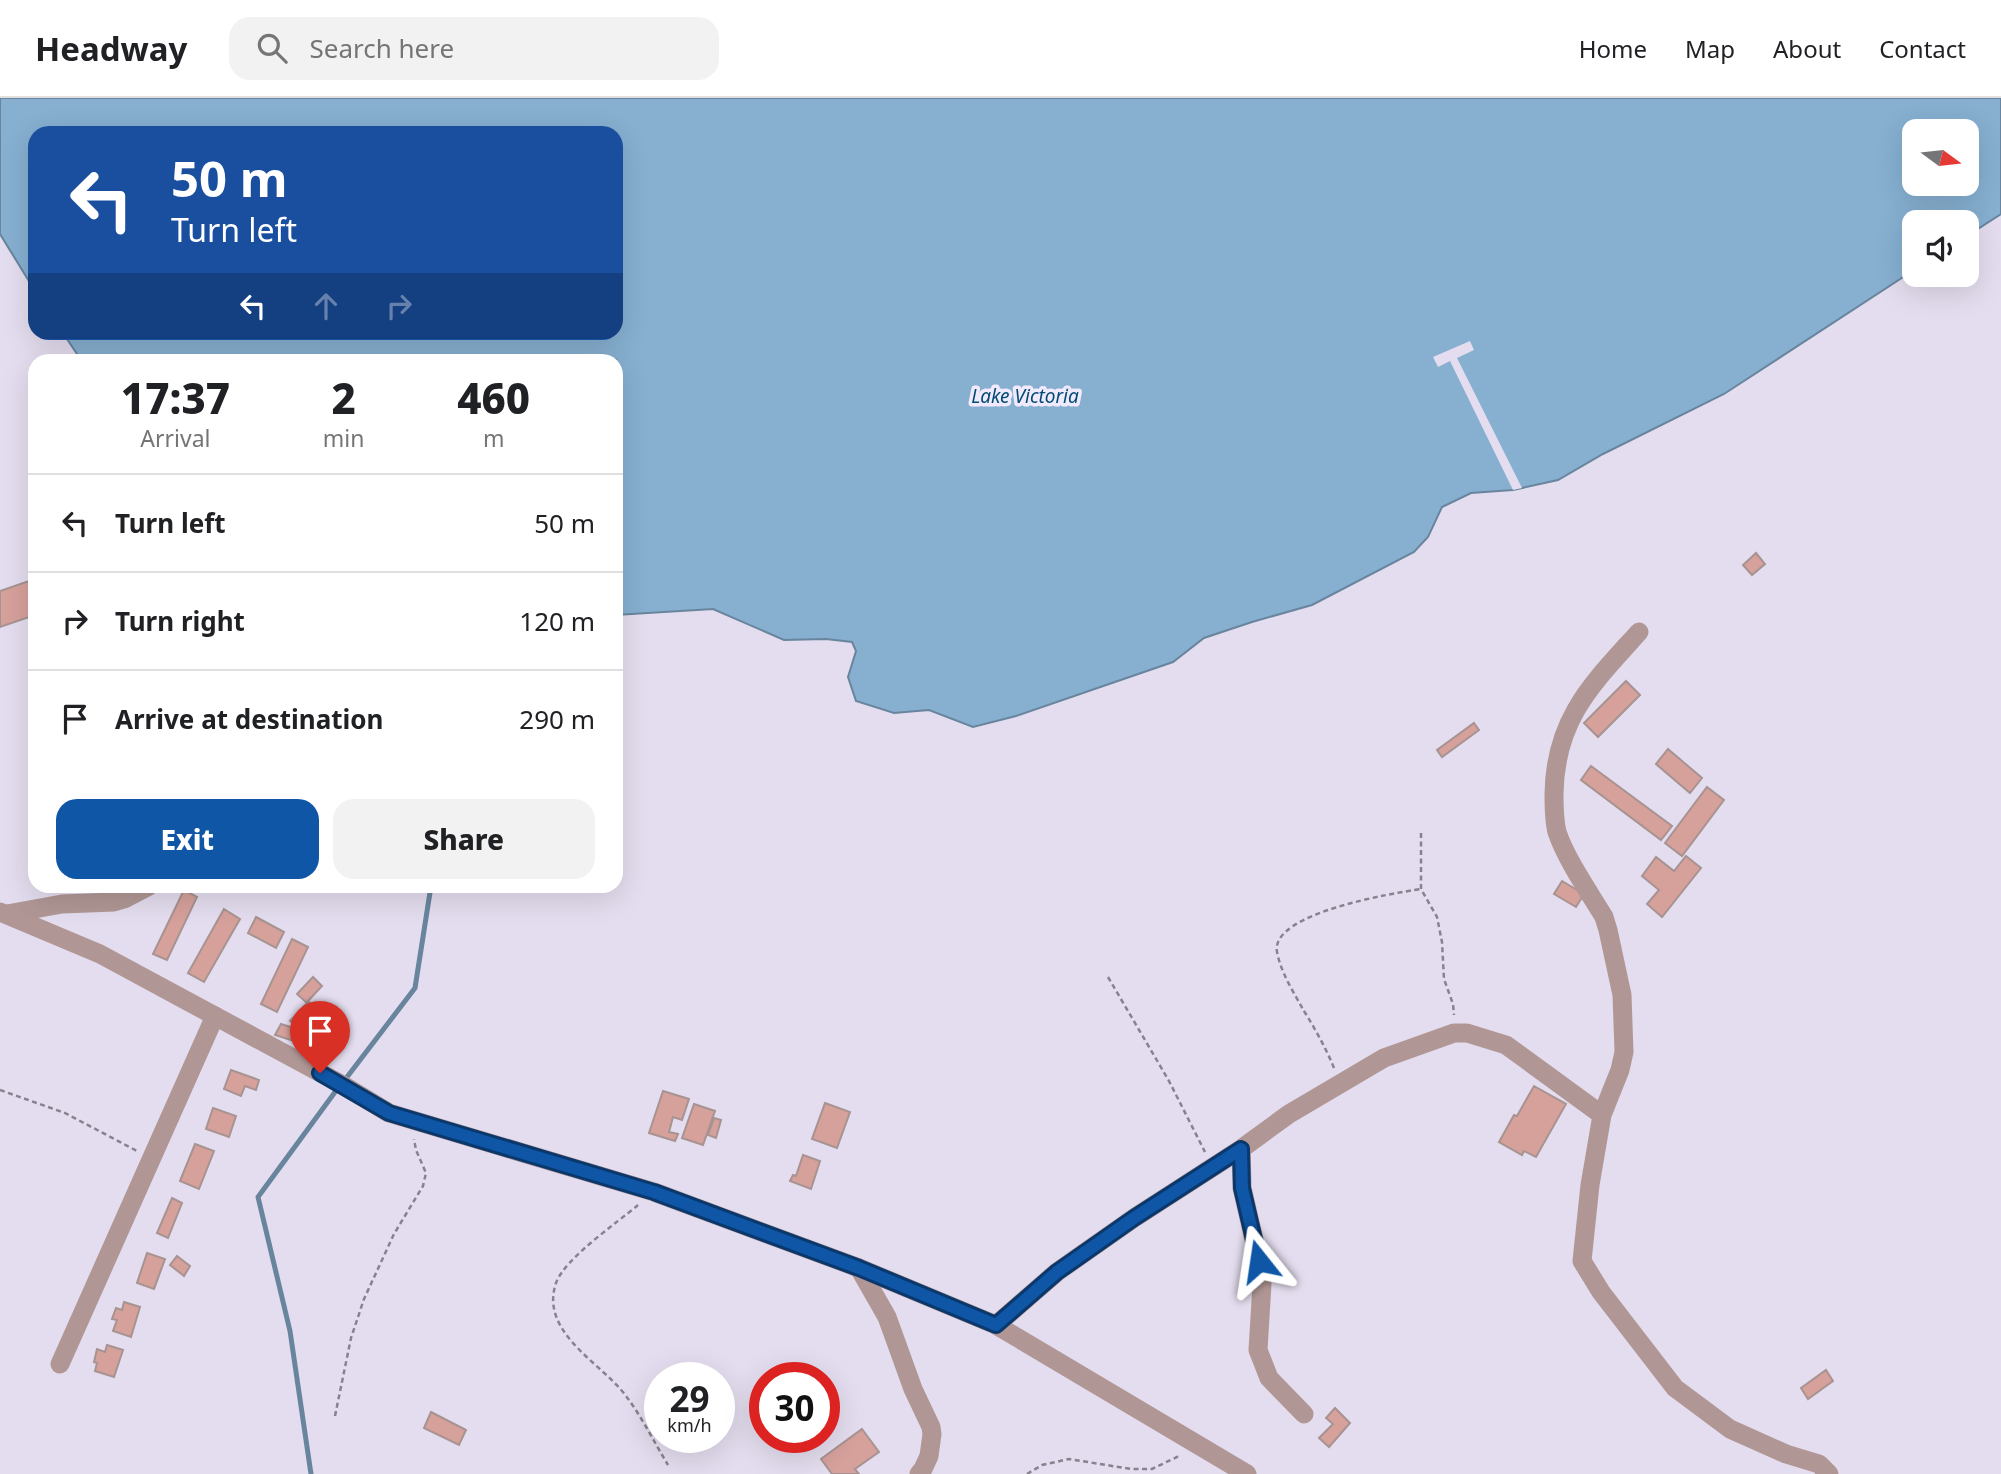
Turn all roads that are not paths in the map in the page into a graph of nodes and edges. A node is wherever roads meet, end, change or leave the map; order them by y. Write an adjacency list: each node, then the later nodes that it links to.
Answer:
1 (1639, 632): 5 (street)
2 (136, 893): 3 (street)
3 (4, 913): 4 (street)
4 (215, 1016): 7 (street); 9 (street)
5 (1602, 1115): 6 (street); 13 (street)
6 (1241, 1149): 8 (street); 10 (street)
7 (859, 1268): 8 (street); 11 (street)
8 (996, 1325): 12 (street)
9 (60, 1364)
10 (1304, 1414)
11 (919, 1474)
12 (1247, 1474)
13 (1829, 1474)

